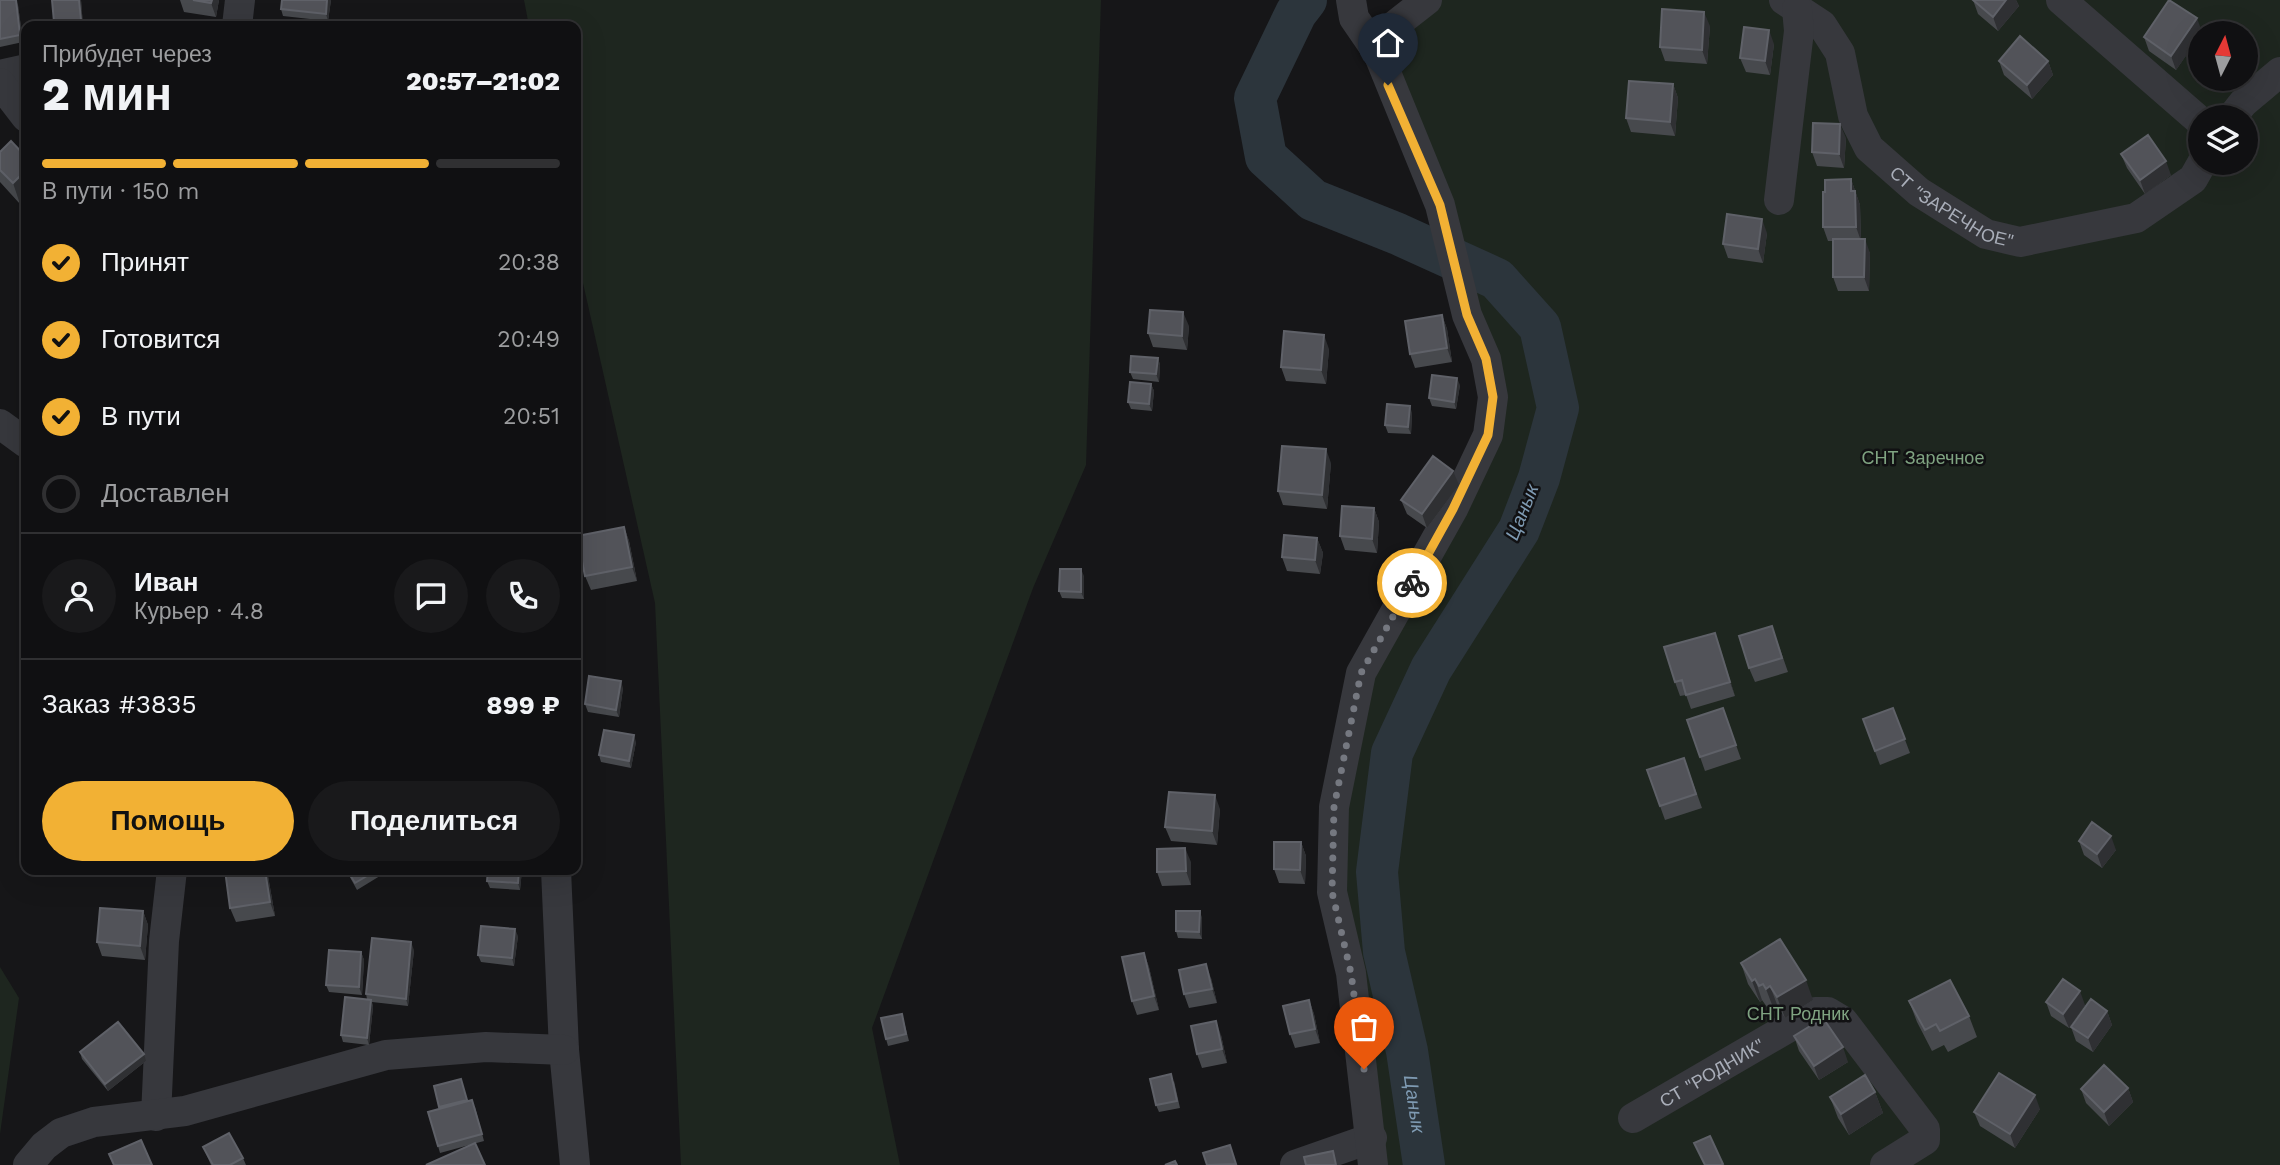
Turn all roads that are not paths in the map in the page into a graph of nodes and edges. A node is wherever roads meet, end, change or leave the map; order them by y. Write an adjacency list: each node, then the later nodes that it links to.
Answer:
1 (240, 0): 6 (lane)
2 (1351, 0): 7 (lane)
3 (1427, 0): 7 (lane)
4 (2061, 0): 14 (lane)
5 (1790, 4): 15 (lane, СТ "ЗАРЕЧНОЕ"); 16 (lane)
6 (238, 21)
7 (1378, 53): 24 (lane)
8 (21, 70): 10 (lane)
9 (2280, 72): 12 (lane)
10 (0, 75)
11 (0, 83): 13 (lane)
12 (2241, 105)
13 (21, 110)
14 (2188, 111)
15 (2195, 175)
16 (1779, 200)
17 (0, 424): 18 (lane)
18 (21, 439)
19 (171, 875): 22 (lane)
20 (555, 875): 21 (lane)
21 (564, 1050): 22 (lane); 26 (lane)
22 (156, 1116): 25 (lane)
23 (1633, 1118): 28 (lane, СТ "РОДНИК")
24 (1373, 1151): 27 (lane)
25 (28, 1165)
26 (575, 1165)
27 (1295, 1165)
28 (1885, 1165)

